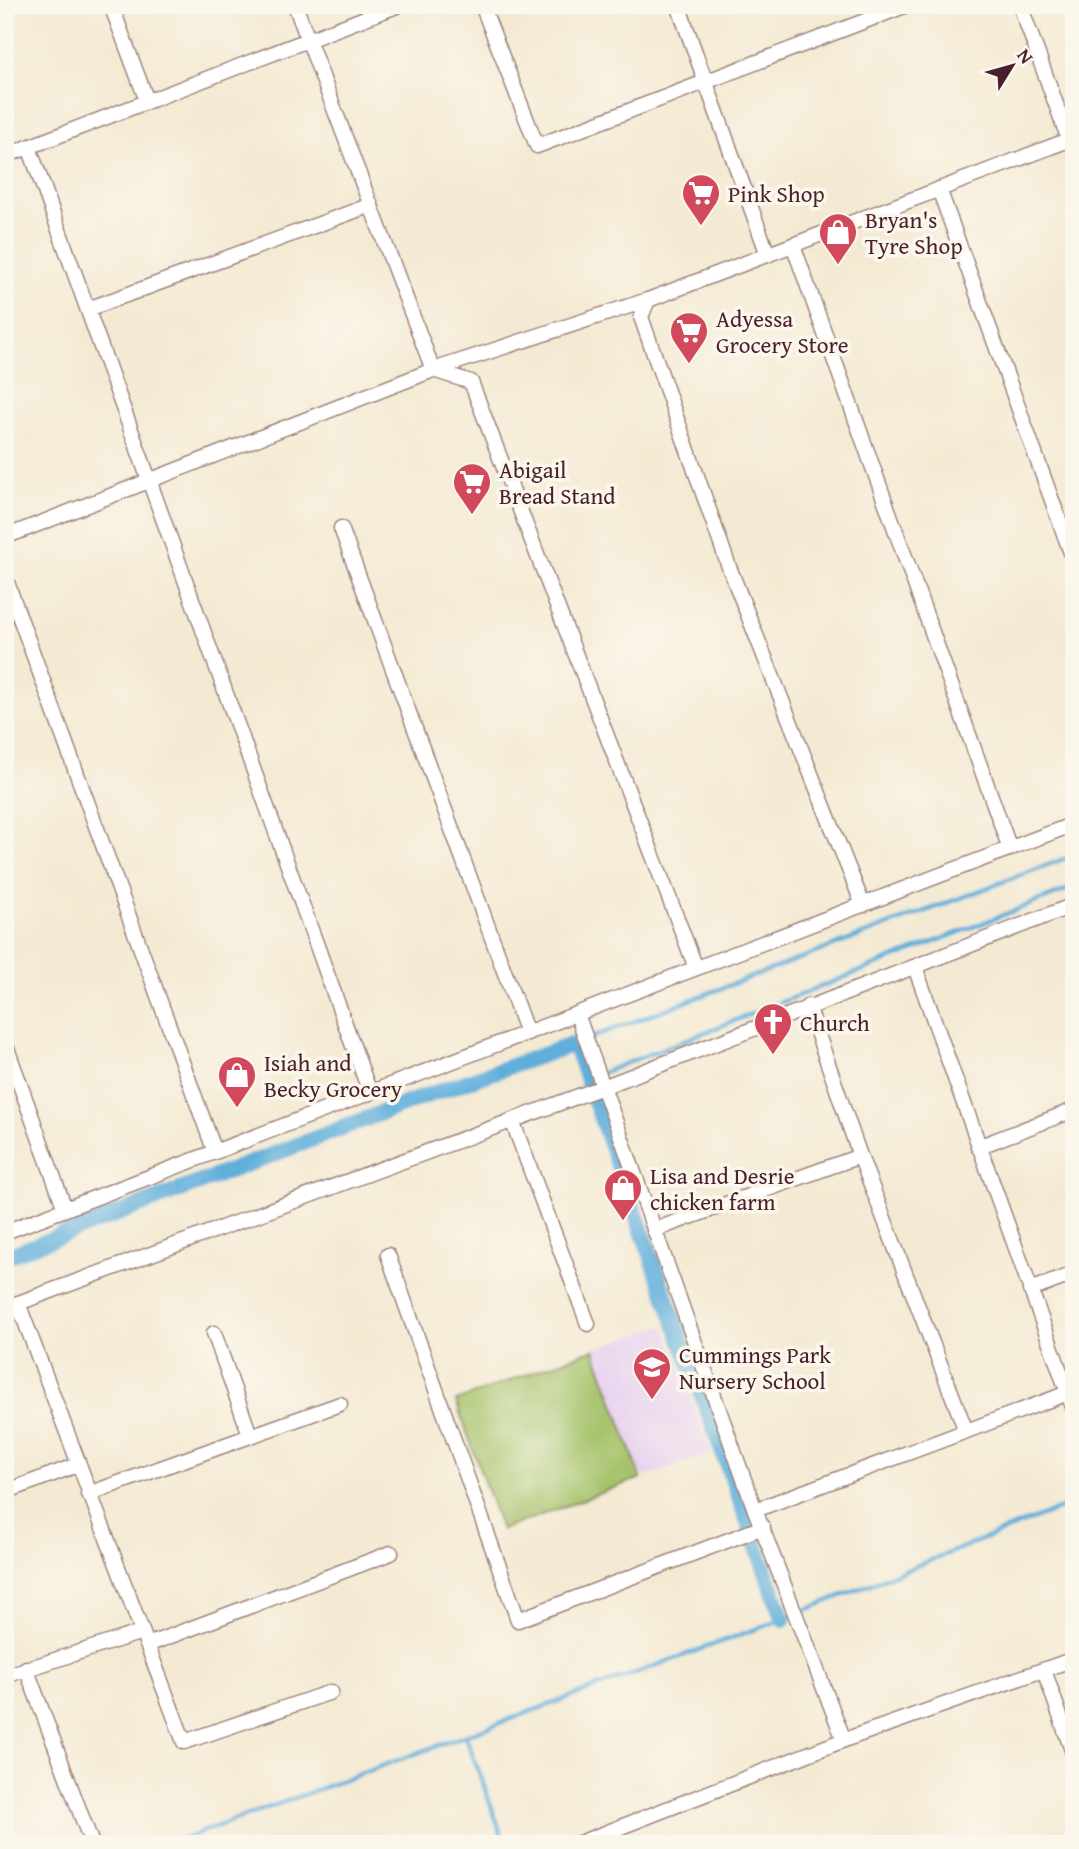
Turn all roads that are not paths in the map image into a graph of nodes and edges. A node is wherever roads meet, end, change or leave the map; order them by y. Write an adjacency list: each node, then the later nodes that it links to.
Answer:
1 (111, 5): 10 (street)
2 (295, 5): 8 (street)
3 (399, 5): 8 (street)
4 (482, 5): 9 (street)
5 (678, 5): 9 (street)
6 (907, 5): 9 (street)
7 (1020, 5): 11 (street)
8 (307, 41): 10 (street); 15 (street)
9 (706, 82): 17 (street)
10 (147, 101): 12 (street)
11 (1071, 139): 14 (street)
12 (29, 147): 13 (street); 19 (street)
13 (5, 156)
14 (939, 190): 16 (street); 24 (street)
15 (371, 205): 19 (street); 20 (street)
16 (793, 245): 17 (street); 27 (street)
17 (768, 255): 18 (street)
18 (648, 300): 20 (street); 28 (street)
19 (88, 309): 21 (street)
20 (433, 369): 21 (street); 31 (street)
21 (150, 482): 23 (street); 37 (street)
22 (341, 528): 34 (street)
23 (5, 537)
24 (1074, 561)
25 (5, 577): 41 (street)
26 (1074, 824): 27 (street)
27 (1010, 849): 28 (street)
28 (863, 905): 31 (street)
29 (1074, 905): 30 (street)
30 (915, 967): 32 (street); 40 (street)
31 (696, 968): 33 (street)
32 (808, 1006): 36 (street); 42 (street)
33 (577, 1014): 34 (street); 36 (street)
34 (527, 1033): 37 (street)
35 (5, 1043): 43 (street)
36 (603, 1087): 39 (street); 44 (street)
37 (370, 1093): 41 (street)
38 (1074, 1110): 40 (street)
39 (512, 1120): 49 (street); 50 (street)
40 (978, 1147): 48 (street)
41 (215, 1152): 43 (street)
42 (860, 1156): 44 (street); 54 (street)
43 (65, 1209): 45 (street)
44 (654, 1230): 59 (street)
45 (5, 1232)
46 (388, 1255): 60 (street)
47 (1074, 1274): 48 (street)
48 (1030, 1290): 52 (street)
49 (11, 1305): 56 (street)
50 (588, 1324)
51 (214, 1333): 55 (street)
52 (1072, 1403): 54 (street)
53 (340, 1404): 55 (street)
54 (966, 1431): 59 (street)
55 (250, 1436): 58 (street)
56 (77, 1465): 57 (street); 58 (street)
57 (5, 1492)
58 (88, 1494): 62 (street)
59 (755, 1510): 60 (street)
60 (763, 1527): 68 (street)
61 (391, 1553): 62 (street)
62 (145, 1638): 64 (street); 67 (street)
63 (1074, 1659): 65 (street)
64 (26, 1668): 66 (street); 71 (street)
65 (1044, 1670): 68 (street); 69 (street)
66 (5, 1676)
67 (331, 1692)
68 (844, 1740): 70 (street)
69 (1074, 1756)
70 (601, 1839): 72 (street)
71 (92, 1844)
72 (577, 1844)

